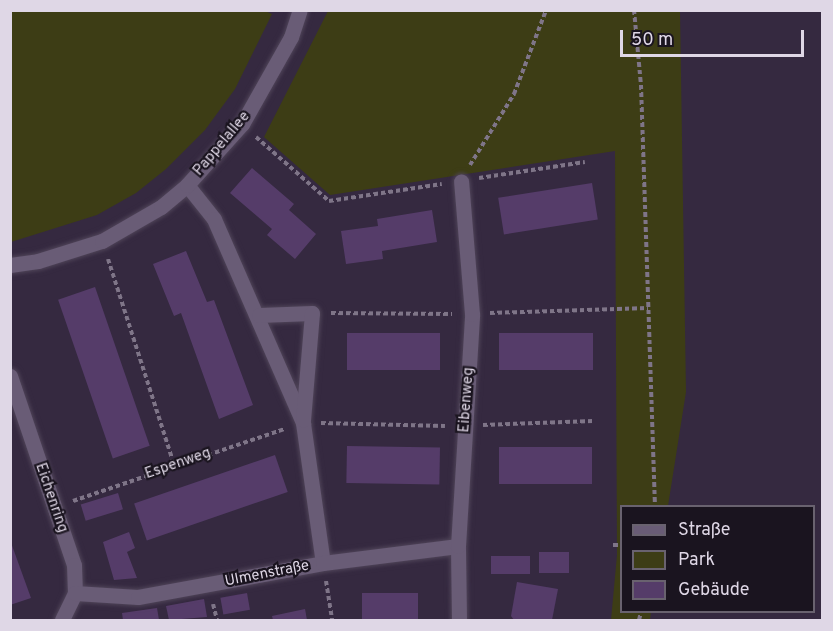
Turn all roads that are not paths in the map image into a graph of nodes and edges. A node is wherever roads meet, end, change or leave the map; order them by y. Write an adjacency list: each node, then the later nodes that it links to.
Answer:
1 (300, 10): 3 (street, Pappelallee)
2 (461, 181): 8 (street, Eibenweg)
3 (187, 185): 4 (street, Pappelallee); 5 (street)
4 (10, 265)
5 (259, 315): 7 (street); 7 (street)
6 (10, 376): 10 (street, Eichenring)
7 (303, 423): 9 (street)
8 (458, 546): 9 (street, Ulmenstraße); 12 (street, Eibenweg)
9 (323, 563): 10 (street, Ulmenstraße)
10 (75, 593): 11 (street, Eichenring)
11 (62, 621)
12 (459, 621)

